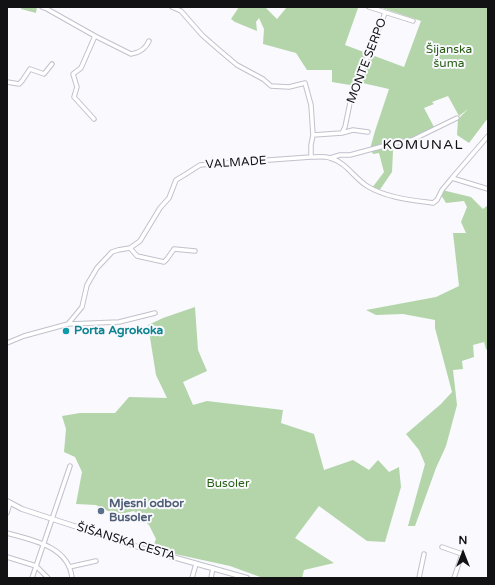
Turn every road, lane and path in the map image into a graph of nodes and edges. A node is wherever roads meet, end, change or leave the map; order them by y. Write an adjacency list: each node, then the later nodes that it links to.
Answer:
1 (42, 7): 8 (street)
2 (172, 7): 5 (street)
3 (184, 7): 5 (street)
4 (369, 7): 6 (street)
5 (181, 11): 16 (street)
6 (385, 13): 7 (street); 14 (street, MONTE SERPO)
7 (413, 21)
8 (95, 36): 9 (street); 13 (street)
9 (149, 41)
10 (52, 64): 11 (street)
11 (7, 82)
12 (457, 118): 19 (street, VALMADE)
13 (94, 119)
14 (342, 132): 15 (street); 16 (street)
15 (368, 132)
16 (313, 136): 18 (street)
17 (488, 136): 20 (street)
18 (311, 157): 19 (street, VALMADE); 22 (street, VALMADE)
19 (330, 158): 20 (street)
20 (452, 178): 21 (street)
21 (488, 189)
22 (130, 248): 23 (street); 25 (street, VALMADE)
23 (195, 251)
24 (155, 313): 25 (street)
25 (68, 324): 26 (street)
26 (7, 343)
27 (70, 466): 30 (street)
28 (9, 502): 29 (street); 30 (main road, ŠIŠANSKA CESTA)
29 (7, 513)
30 (51, 519): 32 (street); 37 (main road, ŠIŠANSKA CESTA)
31 (7, 533): 32 (street)
32 (43, 544): 38 (street); 39 (street)
33 (442, 547): 50 (street)
34 (424, 554): 49 (street)
35 (7, 557): 38 (street)
36 (96, 561): 39 (street)
37 (196, 564): 40 (main road, ŠIŠANSKA CESTA); 45 (street)
38 (36, 566): 42 (street); 43 (street)
39 (69, 567): 44 (street)
40 (213, 568): 41 (main road, ŠIŠANSKA CESTA); 46 (street)
41 (231, 573): 47 (street); 48 (main road, ŠIŠANSKA CESTA)
42 (32, 578)
43 (48, 578)
44 (72, 578)
45 (192, 578)
46 (211, 578)
47 (230, 578)
48 (247, 578)
49 (419, 578)
50 (454, 578)

